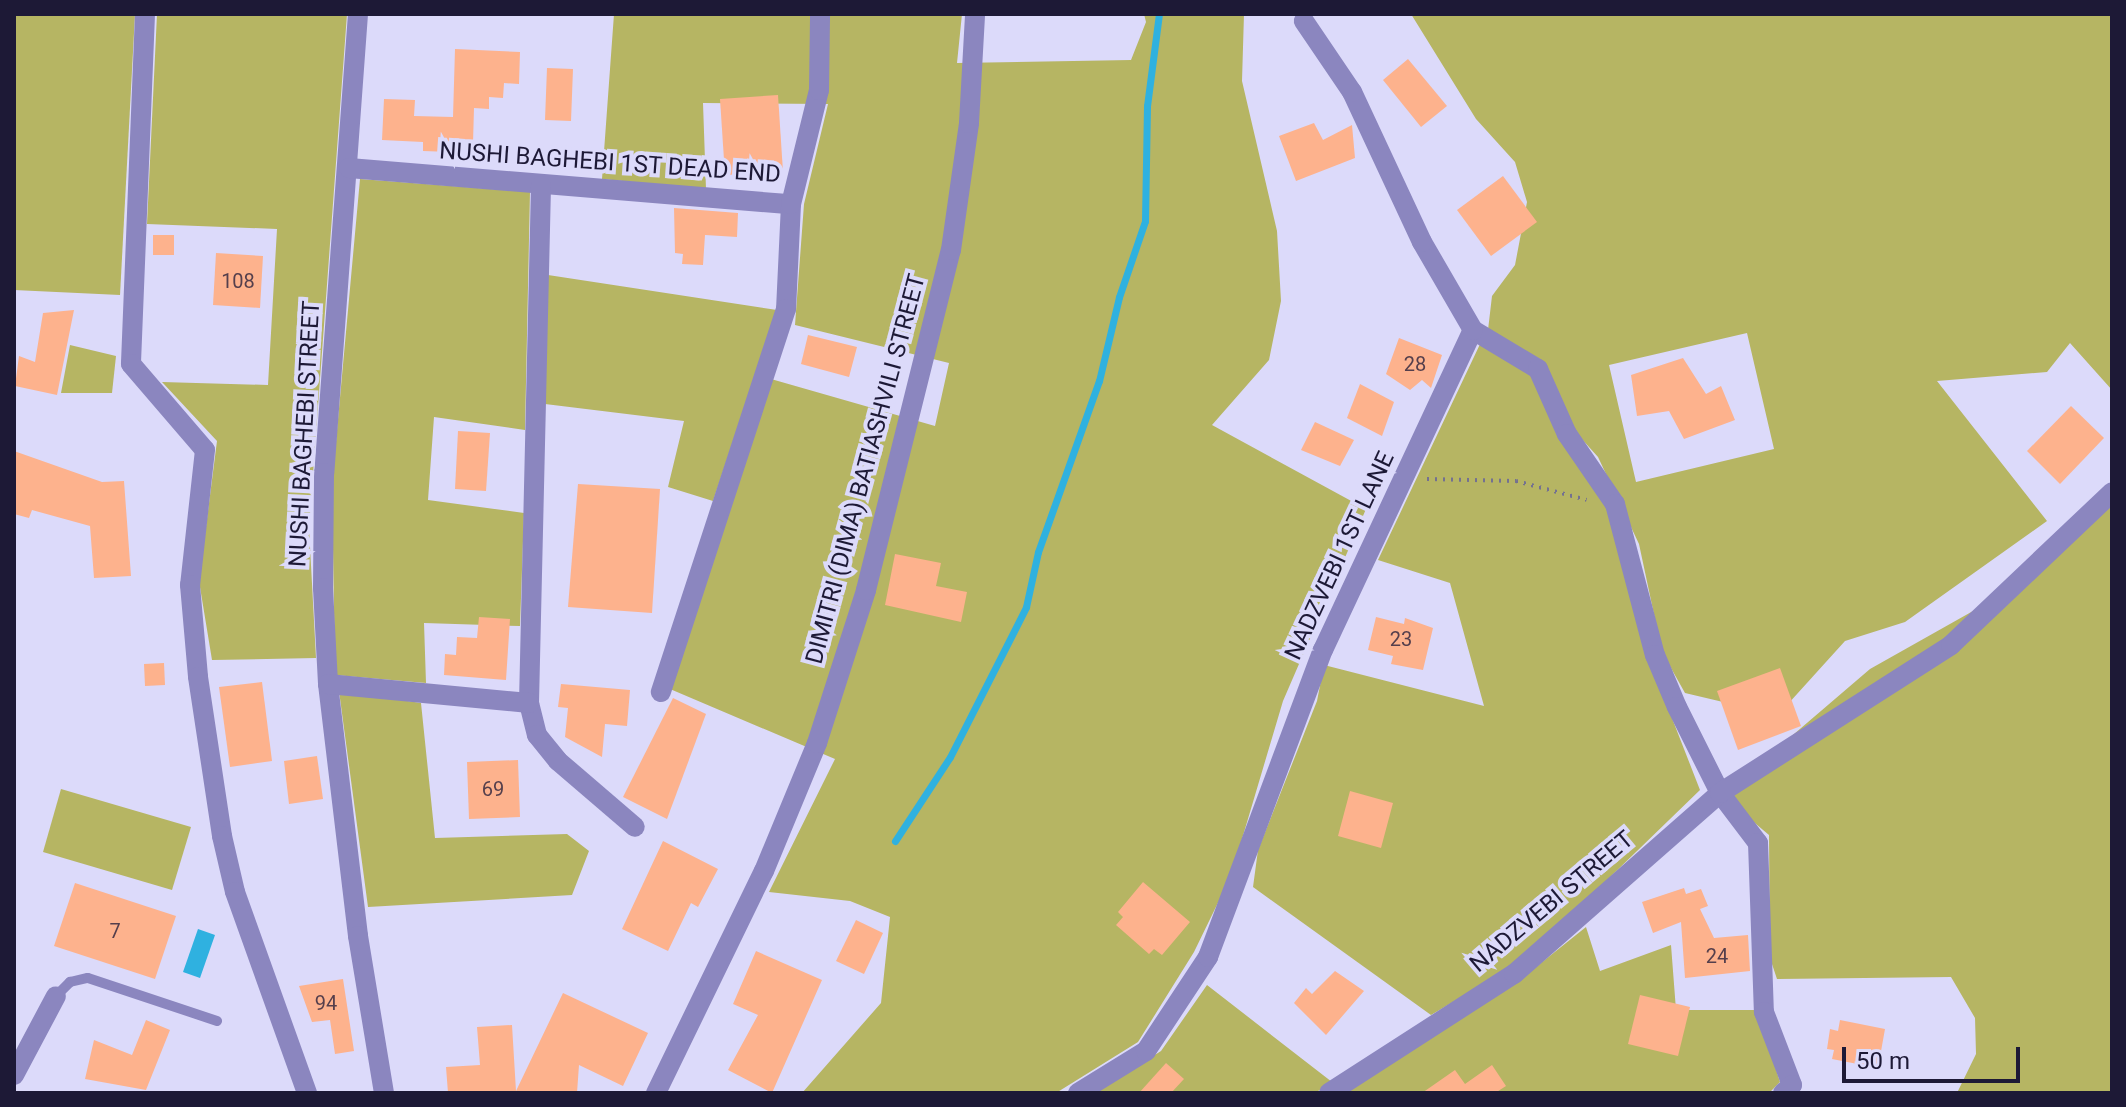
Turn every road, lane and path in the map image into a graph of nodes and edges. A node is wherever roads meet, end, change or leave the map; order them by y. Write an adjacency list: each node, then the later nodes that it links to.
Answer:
1 (145, 14): 21 (street)
2 (358, 14): 6 (street, NUSHI BAGHEBI STREET)
3 (820, 14): 8 (street)
4 (975, 14): 23 (street, DIMITRI (DIMA) BATIASHVILI STREET)
5 (1304, 21): 9 (street)
6 (349, 168): 7 (street, NUSHI BAGHEBI 1ST DEAD END); 13 (street, NUSHI BAGHEBI STREET)
7 (541, 186): 8 (street, NUSHI BAGHEBI 1ST DEAD END); 15 (street)
8 (791, 204): 14 (street, NUSHI BAGHEBI 1ST DEAD END)
9 (1473, 330): 10 (street, NADZVEBI 1ST LANE); 12 (street)
10 (1405, 478): 12 (path); 24 (street, NADZVEBI 1ST LANE)
11 (2112, 492): 16 (street, NADZVEBI STREET)
12 (1615, 504): 16 (street)
13 (328, 684): 15 (street); 22 (street, NUSHI BAGHEBI STREET)
14 (661, 692)
15 (529, 703): 17 (street)
16 (1720, 793): 25 (street, NADZVEBI STREET); 26 (street)
17 (635, 827)
18 (56, 996): 19 (lane); 20 (street)
19 (217, 1021)
20 (14, 1075)
21 (307, 1093)
22 (384, 1093)
23 (656, 1093)
24 (1078, 1093)
25 (1329, 1093)
26 (1783, 1093)

